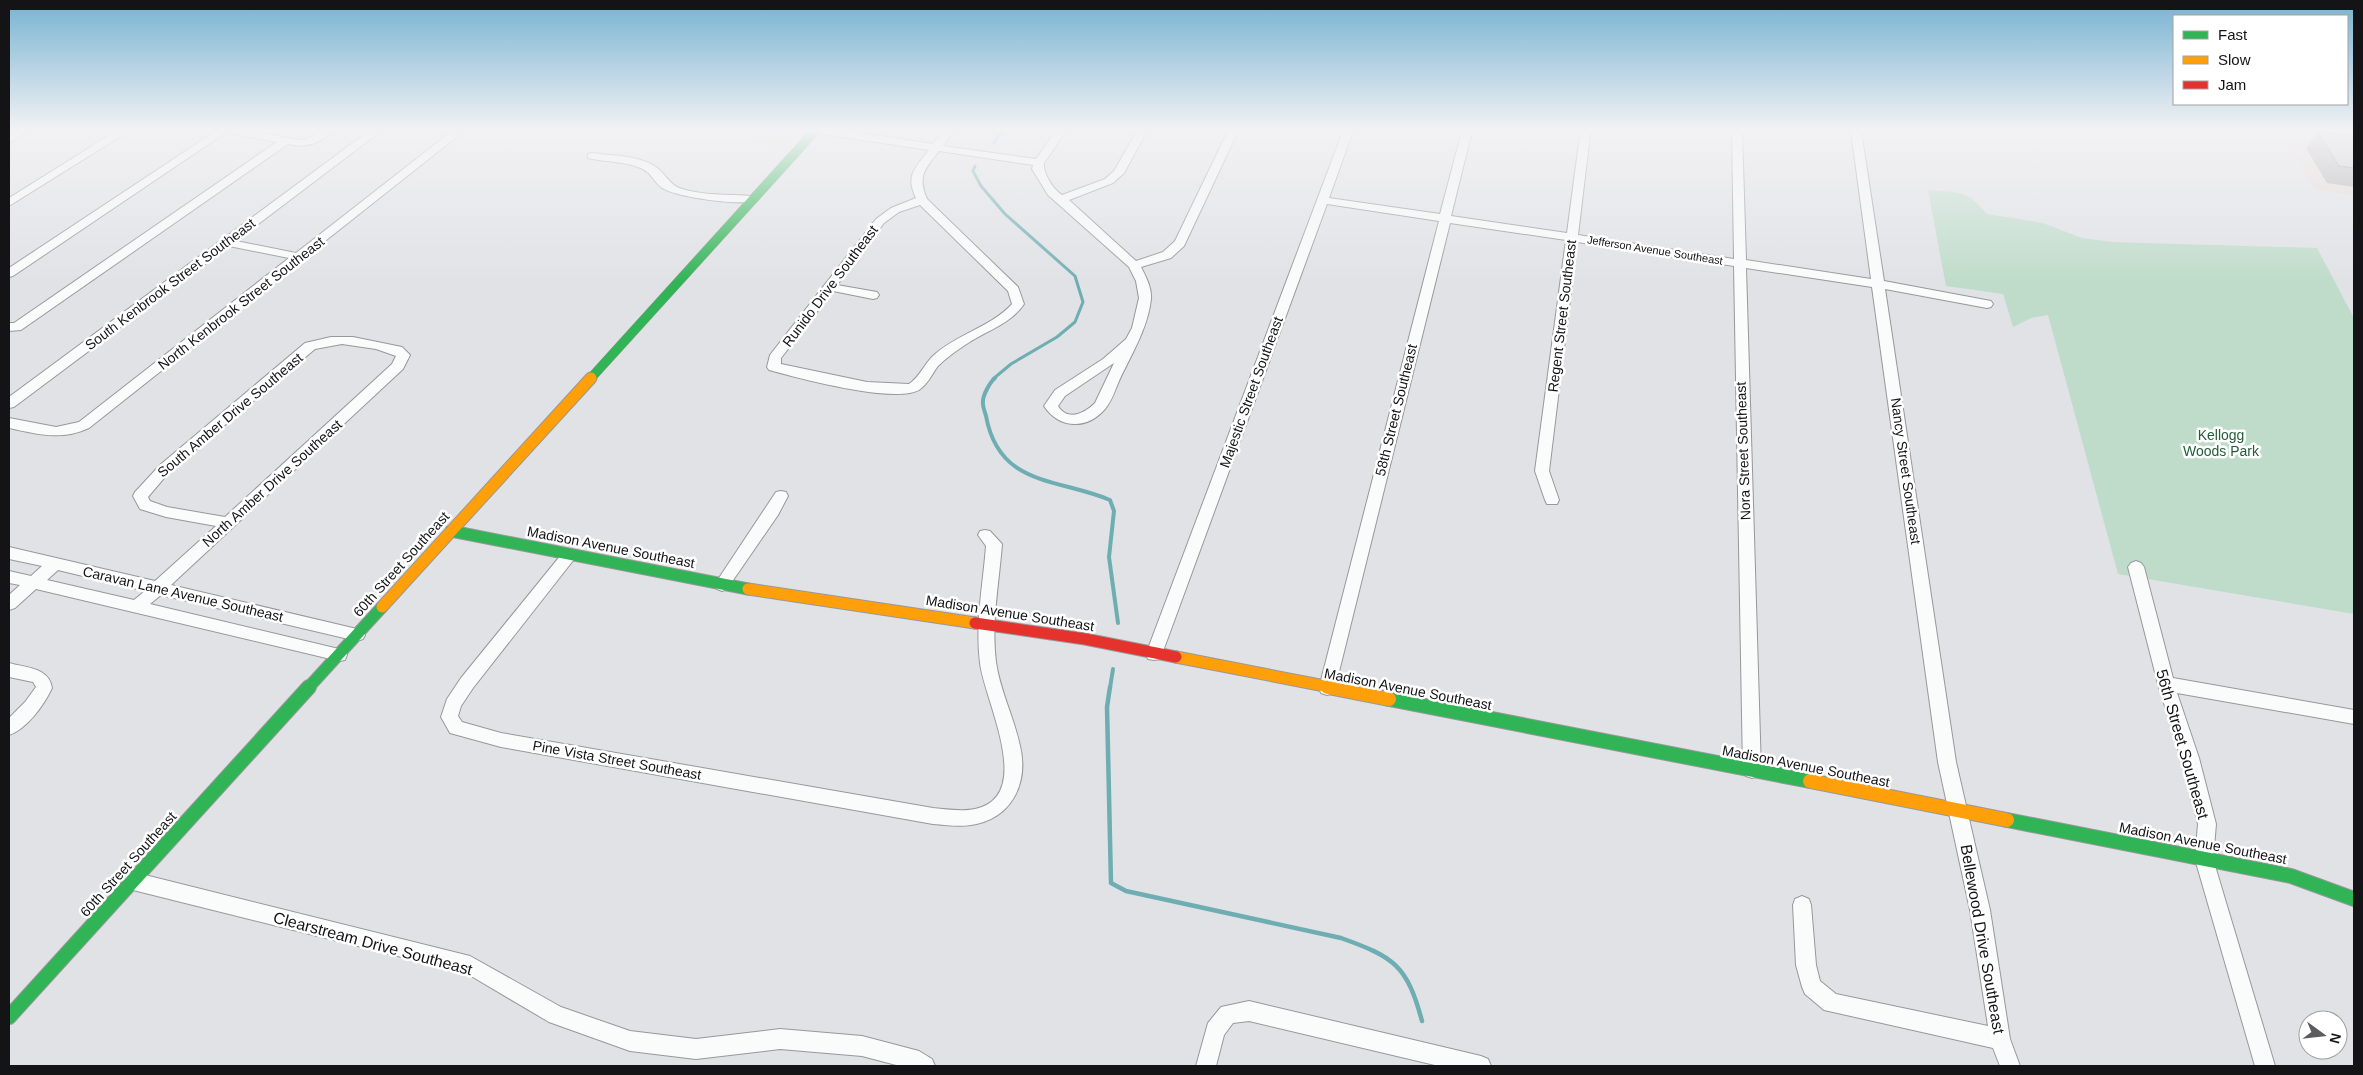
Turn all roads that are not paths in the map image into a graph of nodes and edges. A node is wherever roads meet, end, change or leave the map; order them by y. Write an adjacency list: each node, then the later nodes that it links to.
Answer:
1 (44, 181): 21 (street)
2 (147, 181): 28 (street)
3 (227, 181): 33 (street)
4 (308, 181): 24 (street, South Kenbrook Street Southeast)
5 (396, 181): 25 (street, North Kenbrook Street Southeast)
6 (661, 181): 17 (street)
7 (769, 181): 17 (street, 60th Street Southeast)
8 (915, 181): 19 (street)
9 (1045, 181): 18 (street)
10 (1109, 181): 18 (street)
11 (1210, 181): 27 (street)
12 (1329, 181): 20 (street, Majestic Street Southeast)
13 (1454, 181): 22 (street, 58th Street Southeast)
14 (1579, 181): 23 (street, Regent Street Southeast)
15 (1737, 181): 26 (street, Nora Street Southeast)
16 (1864, 181): 29 (street, Nancy Street Southeast)
17 (753, 199): 41 (street, 60th Street Southeast)
18 (1061, 199): 27 (street)
19 (922, 200): 30 (street, Runido Drive Southeast); 30 (street, Runido Drive Southeast)
20 (1322, 200): 22 (street, Jefferson Avenue Southeast); 55 (street, Majestic Street Southeast)
21 (9, 203)
22 (1444, 218): 23 (street, Jefferson Avenue Southeast); 59 (street, 58th Street Southeast)
23 (1572, 238): 26 (street, Jefferson Avenue Southeast); 39 (street, Regent Street Southeast)
24 (226, 242): 25 (street); 36 (street, South Kenbrook Street Southeast)
25 (299, 258): 37 (street, North Kenbrook Street Southeast)
26 (1738, 263): 29 (street, Jefferson Avenue Southeast); 62 (street, Nora Street Southeast)
27 (1134, 265): 35 (street)
28 (9, 273)
29 (1879, 284): 32 (street, Jefferson Avenue Southeast); 63 (street, Nancy Street Southeast)
30 (829, 287): 31 (street)
31 (873, 294)
32 (1987, 304)
33 (13, 327)
34 (324, 340): 40 (street, North Amber Drive Southeast); 40 (street, South Amber Drive Southeast)
35 (1131, 342): 35 (street)
36 (10, 402)
37 (9, 423)
38 (781, 496): 49 (street)
39 (1552, 500)
40 (228, 523): 50 (street, North Amber Drive Southeast)
41 (451, 531): 44 (street, Madison Avenue Southeast); 54 (street, 60th Street Southeast)
42 (985, 535): 53 (street)
43 (9, 553): 45 (street, Caravan Lane Avenue Southeast)
44 (570, 554): 49 (street, Madison Avenue Southeast); 53 (street, Pine Vista Street Southeast)
45 (56, 564): 48 (street); 50 (street, Caravan Lane Avenue Southeast)
46 (2136, 567): 58 (street, 56th Street Southeast)
47 (9, 577): 48 (street, Caravan Lane Avenue Southeast)
48 (33, 583): 51 (street); 52 (street, Caravan Lane Avenue Southeast)
49 (722, 585): 53 (street, Madison Avenue Southeast)
50 (158, 588): 52 (street, North Amber Drive Southeast); 54 (street, Caravan Lane Avenue Southeast)
51 (9, 604)
52 (137, 607): 56 (street, Caravan Lane Avenue Southeast)
53 (986, 624): 55 (street, Madison Avenue Southeast)
54 (357, 635): 56 (street, 60th Street Southeast)
55 (1154, 654): 59 (street, Madison Avenue Southeast)
56 (339, 655): 65 (street, 60th Street Southeast)
57 (9, 670): 61 (street)
58 (2166, 684): 60 (street); 64 (street, 56th Street Southeast)
59 (1327, 688): 62 (street, Madison Avenue Southeast)
60 (2354, 717)
61 (9, 728)
62 (1752, 771): 63 (street, Madison Avenue Southeast)
63 (1959, 811): 64 (street, Madison Avenue Southeast); 69 (street, Bellewood Drive Southeast)
64 (2204, 859): 66 (street, Madison Avenue Southeast); 74 (street, 56th Street Southeast)
65 (133, 881): 68 (street, 60th Street Southeast); 70 (street, Clearstream Drive Southeast)
66 (2354, 899)
67 (1802, 905): 69 (street)
68 (9, 1017)
69 (2000, 1039): 73 (street, Bellewood Drive Southeast)
70 (926, 1066)
71 (1206, 1066): 72 (street)
72 (1481, 1066)
73 (2010, 1066)
74 (2265, 1066)

